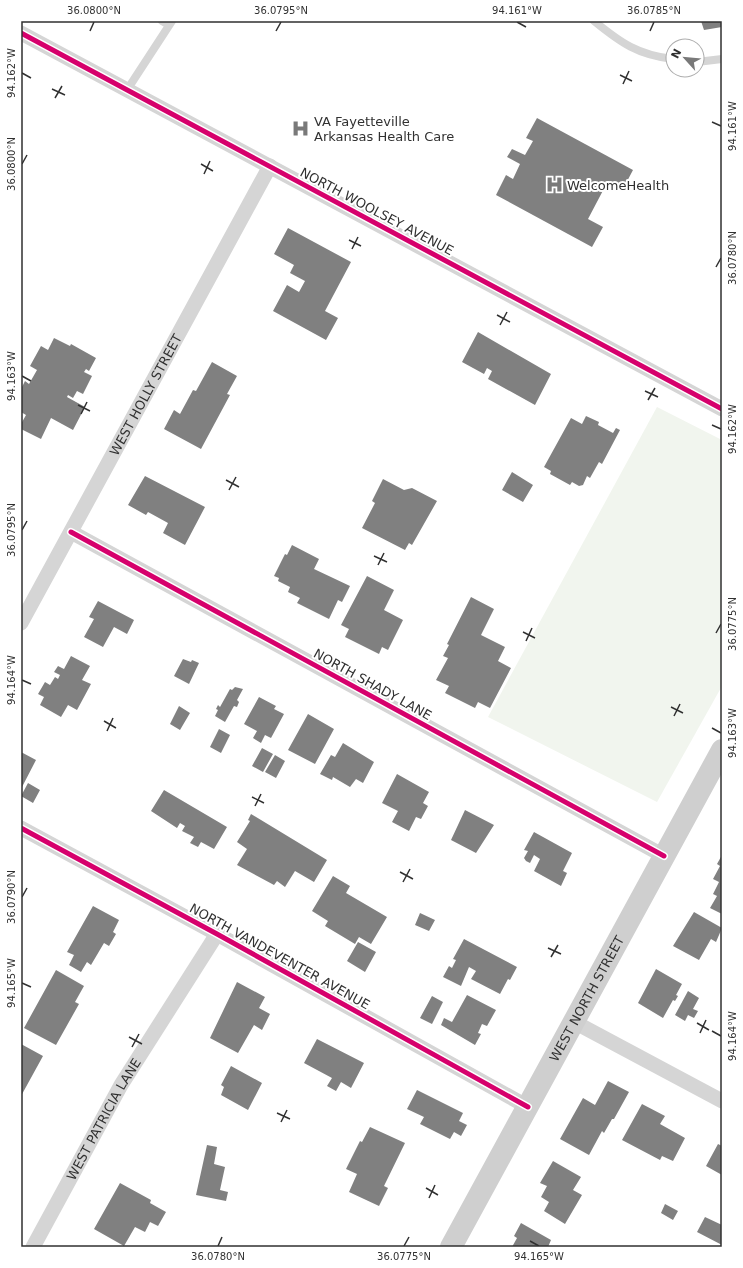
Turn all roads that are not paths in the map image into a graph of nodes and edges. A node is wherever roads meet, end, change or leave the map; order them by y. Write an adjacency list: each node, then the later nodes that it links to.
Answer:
1 (594, 21): 4 (lane)
2 (168, 22): 7 (lane)
3 (21, 33): 7 (street, NORTH WOOLSEY AVENUE)
4 (665, 58)
5 (722, 59): 6 (lane)
6 (705, 61)
7 (127, 90): 8 (street, NORTH WOOLSEY AVENUE)
8 (270, 166): 9 (street, NORTH WOOLSEY AVENUE); 10 (street, WEST HOLLY STREET)
9 (722, 409)
10 (71, 532): 11 (street, WEST HOLLY STREET); 14 (street, NORTH SHADY LANE)
11 (21, 623)
12 (722, 750): 14 (main road, WEST NORTH STREET)
13 (21, 828): 15 (street, NORTH VANDEVENTER AVENUE)
14 (664, 856): 16 (main road, WEST NORTH STREET)
15 (217, 934): 18 (street, NORTH VANDEVENTER AVENUE); 19 (street, WEST PATRICIA LANE)
16 (574, 1022): 17 (street); 18 (main road, WEST NORTH STREET)
17 (722, 1101)
18 (528, 1107): 20 (main road, WEST NORTH STREET)
19 (33, 1247)
20 (451, 1247)

